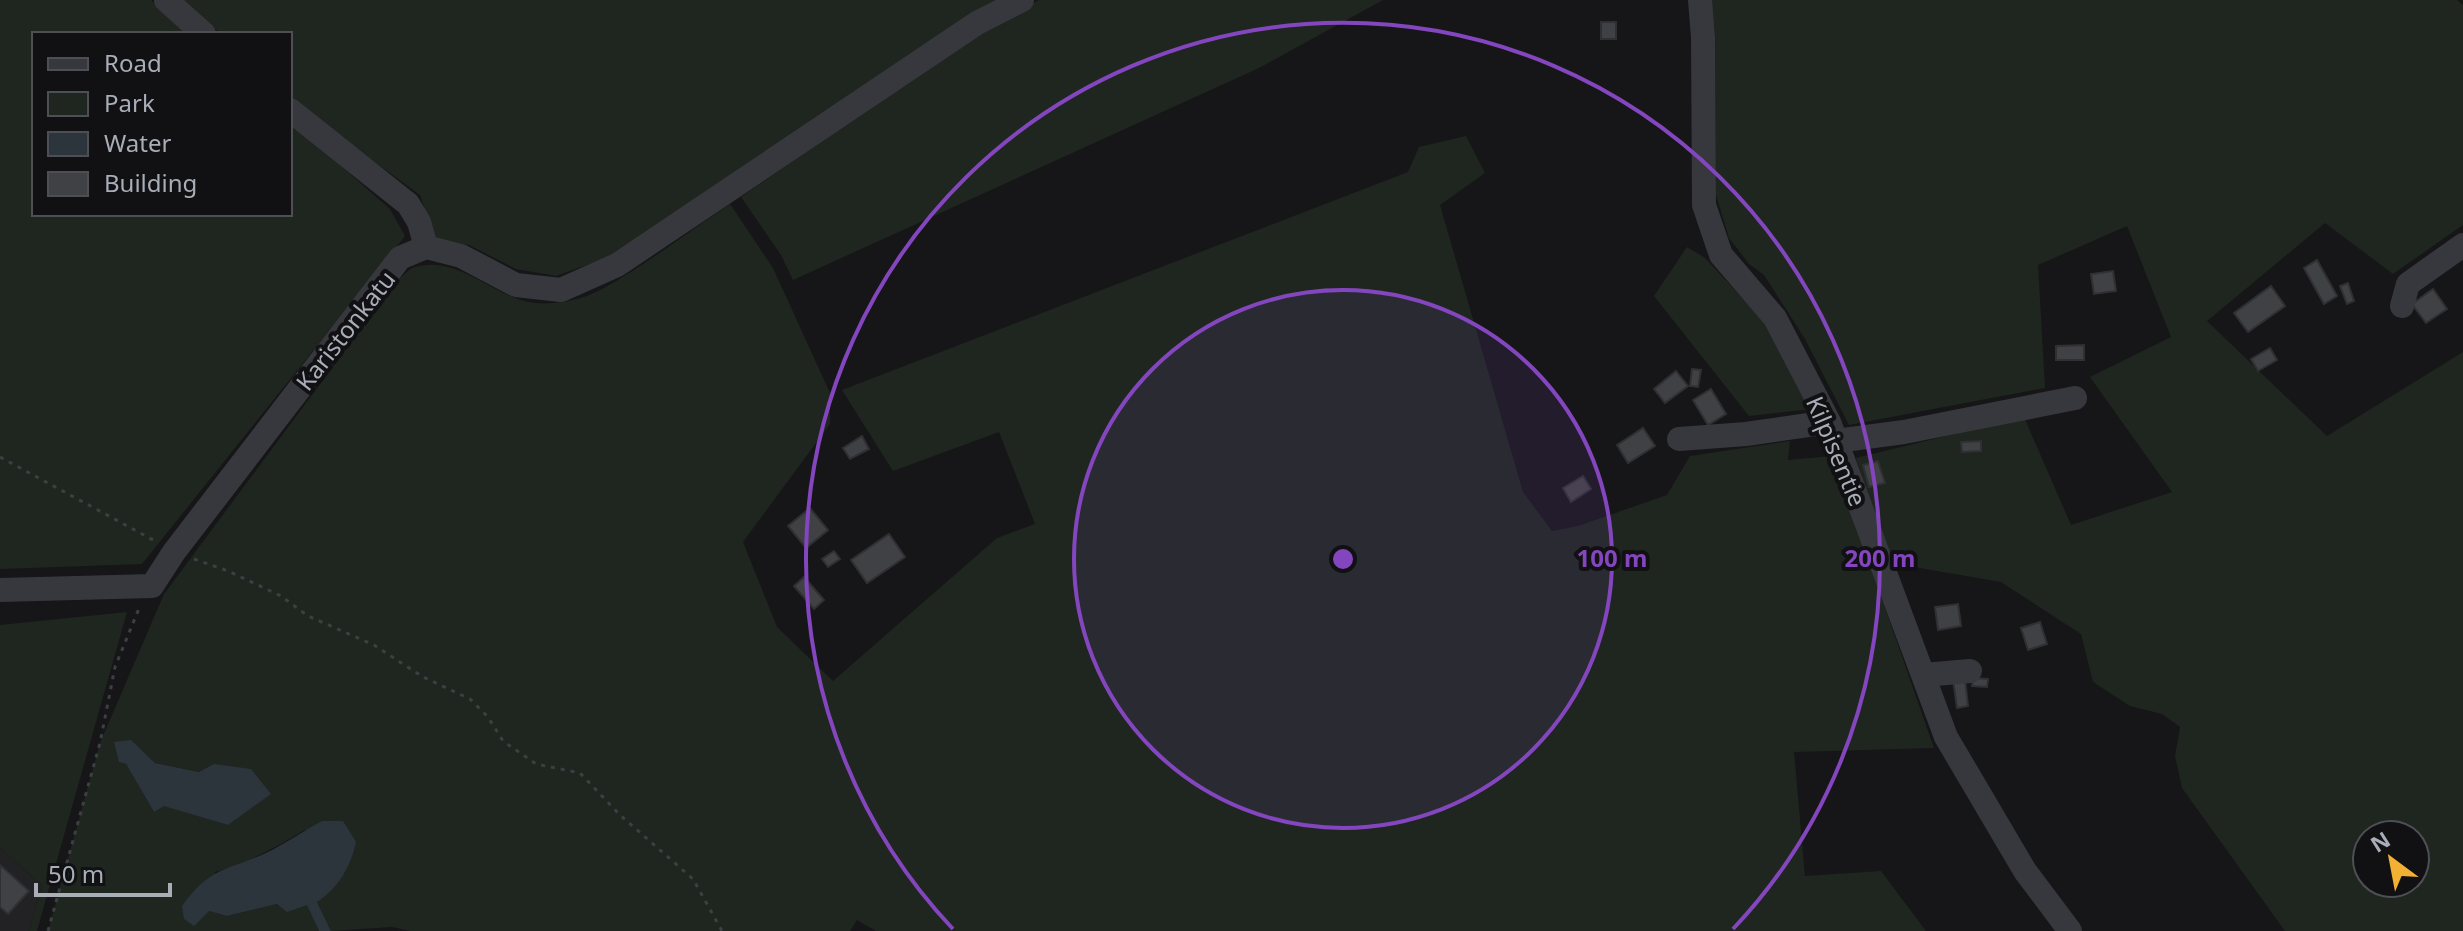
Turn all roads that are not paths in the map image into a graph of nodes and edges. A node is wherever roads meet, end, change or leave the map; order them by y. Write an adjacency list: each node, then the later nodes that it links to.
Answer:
1 (166, 0): 4 (street)
2 (1022, 0): 7 (street)
3 (1700, 0): 10 (street, Kilpisentie)
4 (202, 32)
5 (292, 112): 7 (street)
6 (2463, 245): 8 (street)
7 (426, 247): 12 (street, Karistonkatu)
8 (2402, 306)
9 (2075, 398): 10 (street)
10 (1832, 432): 11 (street); 14 (street, Kilpisentie)
11 (1679, 439)
12 (0, 590)
13 (1970, 671): 14 (street)
14 (1923, 675): 15 (street, Kilpisentie)
15 (2070, 931)

